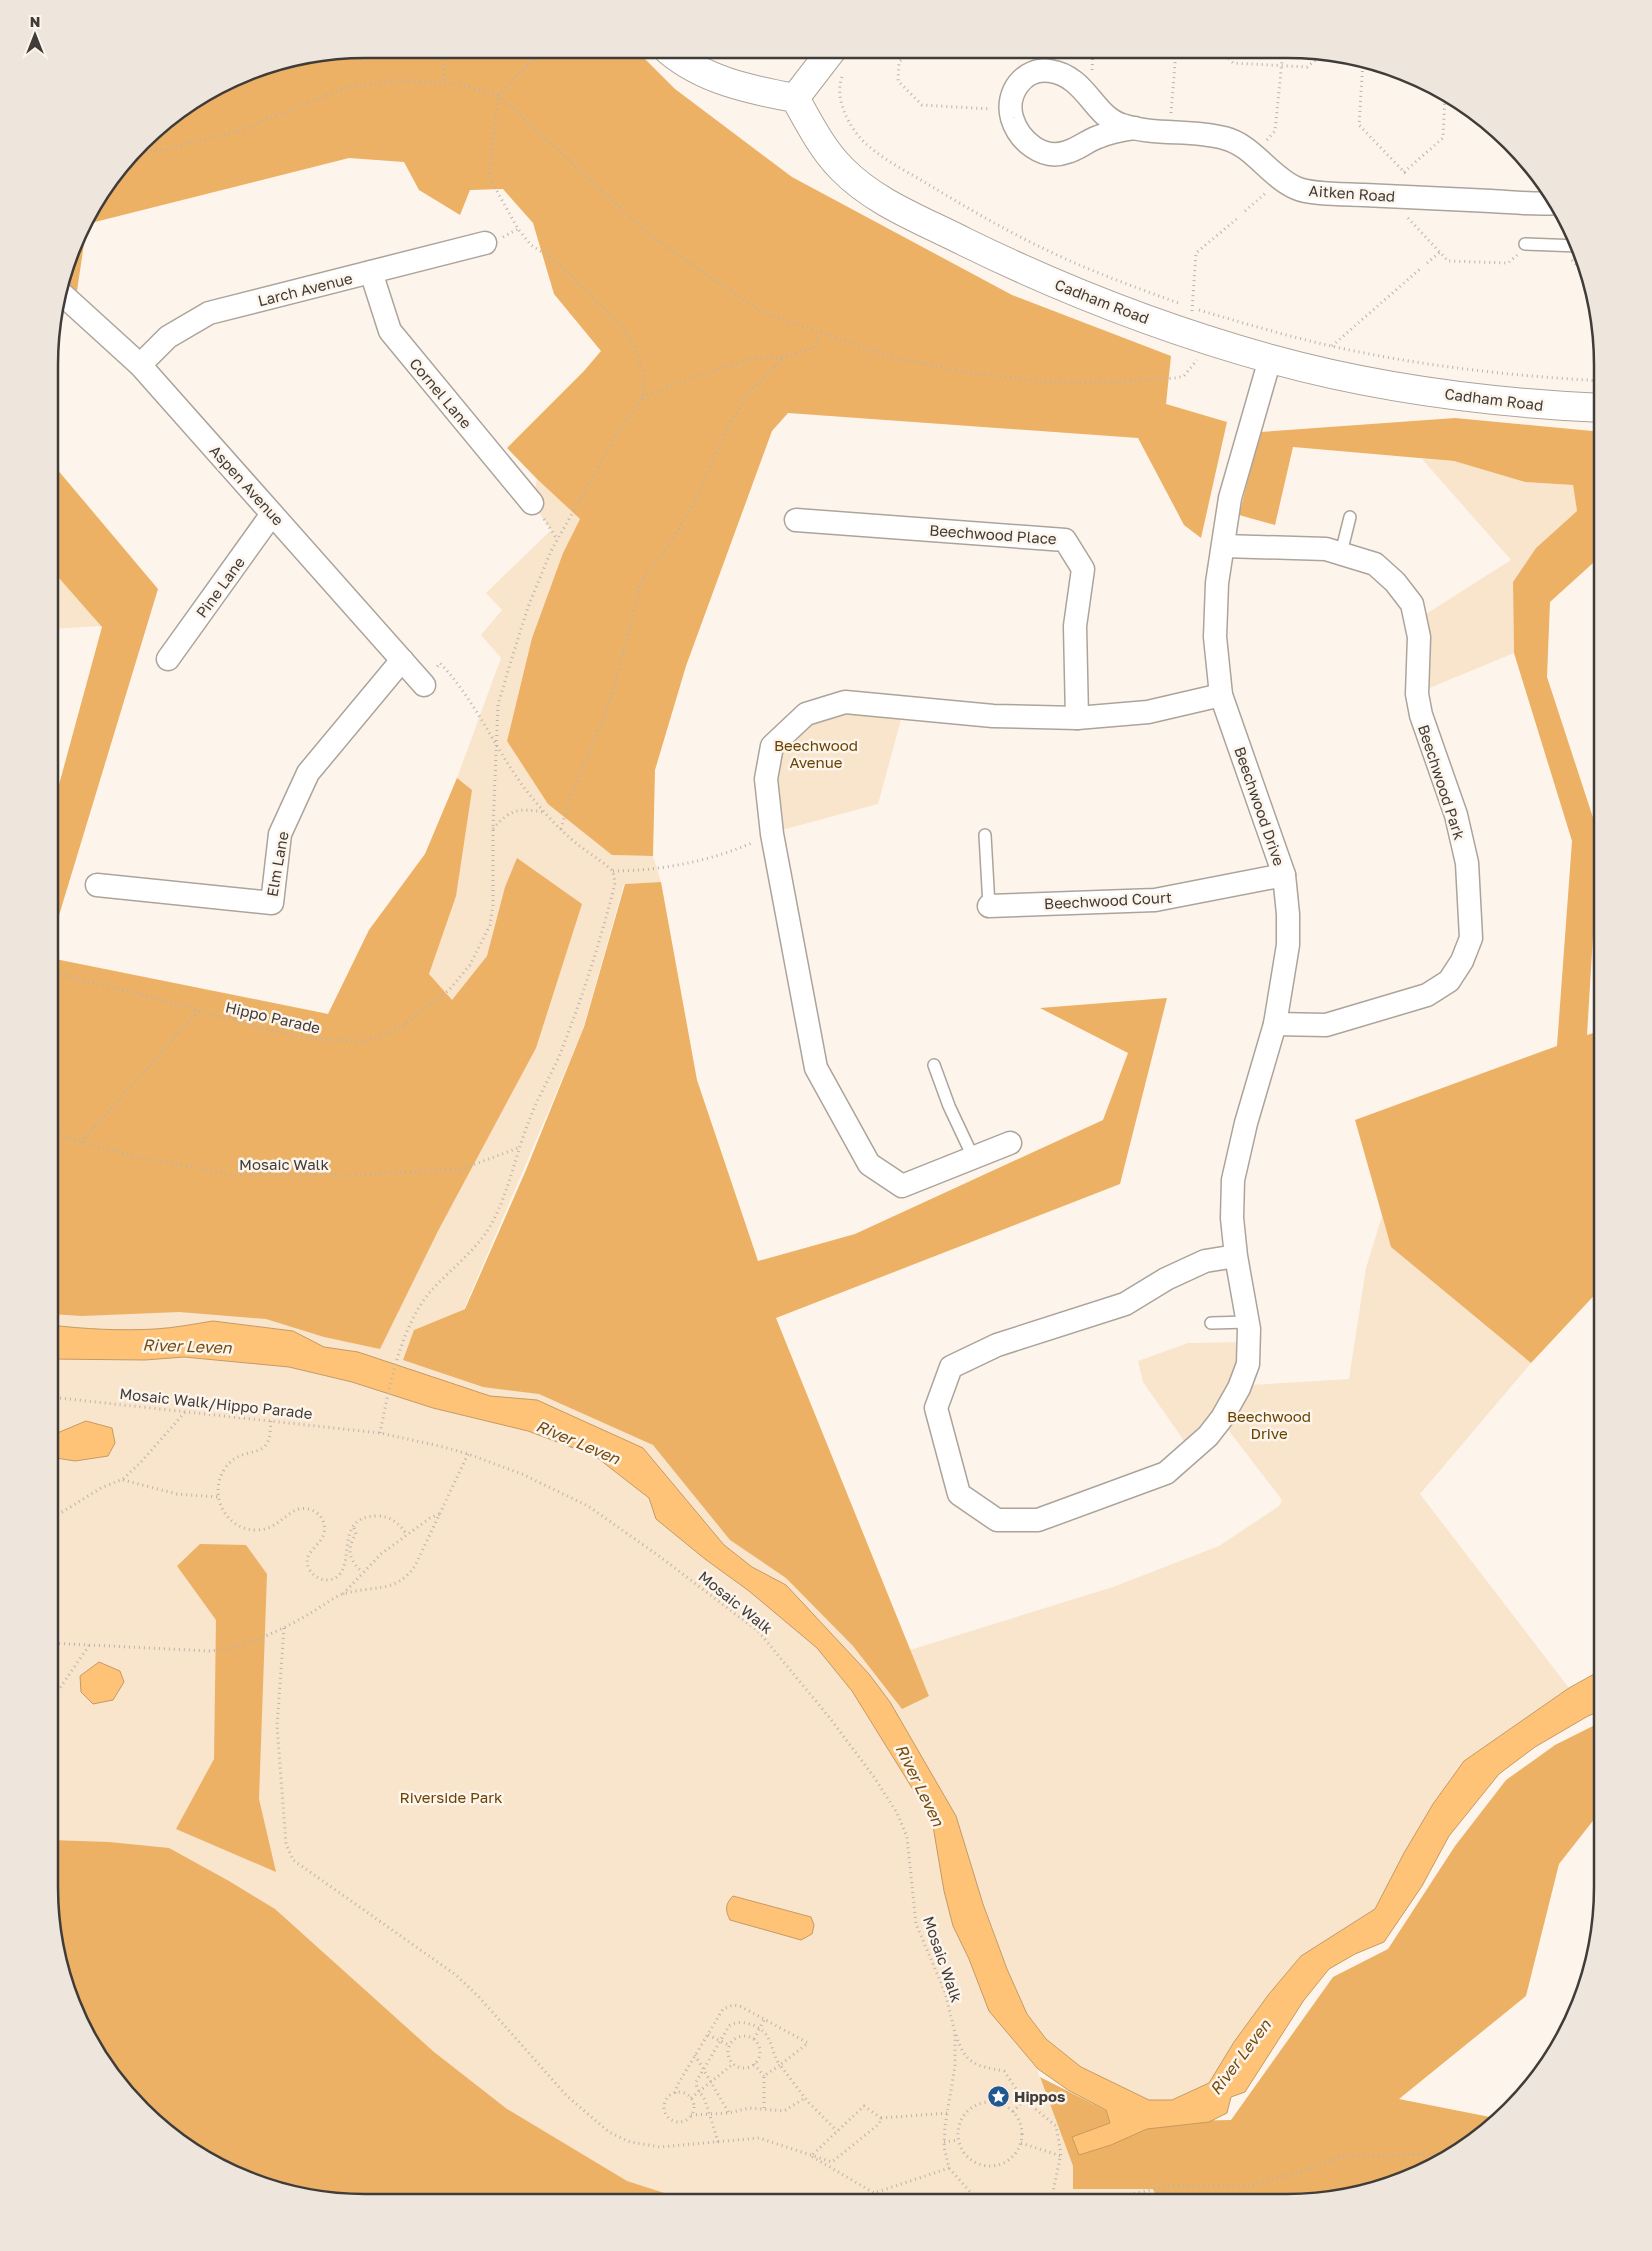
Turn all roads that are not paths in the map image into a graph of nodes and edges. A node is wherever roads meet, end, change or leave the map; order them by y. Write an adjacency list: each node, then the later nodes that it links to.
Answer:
1 (680, 57): 3 (street)
2 (827, 57): 3 (street)
3 (795, 98): 11 (street, Cadham Road)
4 (1135, 128): 4 (street, Aitken Road); 5 (street, Aitken Road)
5 (1548, 203)
6 (485, 243): 9 (street, Larch Avenue)
7 (1521, 246): 8 (lane)
8 (1571, 246)
9 (370, 272): 12 (street, Larch Avenue); 14 (street, Cornel Lane)
10 (65, 297): 12 (street, Aspen Avenue)
11 (1270, 359): 13 (street, Cadham Road); 18 (street, Beechwood Drive)
12 (140, 365): 15 (street, Aspen Avenue)
13 (1594, 408)
14 (532, 503)
15 (272, 514): 20 (street, Pine Lane); 21 (street, Aspen Avenue)
16 (1350, 517): 19 (lane)
17 (796, 520): 24 (street, Beechwood Place)
18 (1223, 546): 19 (street, Beechwood Park); 23 (street, Beechwood Drive)
19 (1341, 553): 29 (street, Beechwood Park)
20 (168, 659)
21 (402, 660): 22 (street, Aspen Avenue); 27 (street, Elm Lane)
22 (424, 685)
23 (1221, 695): 24 (street); 26 (street, Beechwood Drive)
24 (1077, 718): 32 (street)
25 (986, 835): 28 (lane)
26 (1284, 875): 28 (street, Beechwood Court); 29 (street, Beechwood Drive)
27 (97, 885)
28 (989, 906)
29 (1275, 1024): 33 (street, Beechwood Drive)
30 (934, 1065): 32 (lane)
31 (1010, 1143): 32 (street)
32 (973, 1158)
33 (1236, 1256): 34 (street, Beechwood Drive); 34 (street, Beechwood Drive)
34 (1248, 1322): 35 (lane)
35 (1211, 1323)

